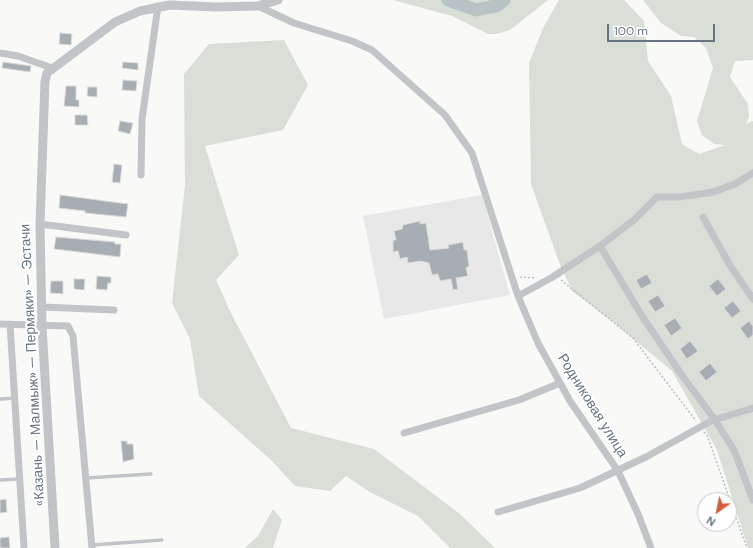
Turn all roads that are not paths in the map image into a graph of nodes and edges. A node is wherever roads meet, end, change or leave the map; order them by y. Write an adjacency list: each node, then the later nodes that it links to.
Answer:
1 (278, 0): 3 (street)
2 (158, 6): 3 (street); 5 (street); 7 (street)
3 (258, 6): 12 (street, Родниковая улица)
4 (0, 53): 5 (street)
5 (52, 68): 9 (street, «Казань — Малмыж» — Пермяки» — Эстачи)
6 (753, 174): 11 (street)
7 (141, 175)
8 (703, 217): 13 (street)
9 (40, 224): 10 (street); 14 (street, «Казань — Малмыж» — Пермяки» — Эстачи)
10 (126, 235)
11 (600, 246): 12 (street); 23 (street)
12 (518, 296): 19 (street, Родниковая улица)
13 (753, 299)
14 (42, 307): 15 (street); 18 (street, «Казань — Малмыж» — Пермяки» — Эстачи)
15 (114, 310)
16 (0, 324): 17 (street)
17 (10, 324): 18 (street); 20 (street)
18 (42, 326): 27 (street); 35 (street, «Казань — Малмыж» — Пермяки» — Эстачи)
19 (560, 383): 24 (street); 25 (street, Родниковая улица)
20 (15, 398): 21 (lane); 28 (street)
21 (0, 399)
22 (753, 408): 23 (street)
23 (715, 420): 25 (street); 30 (street)
24 (404, 433)
25 (618, 471): 31 (street); 36 (street, Родниковая улица)
26 (150, 474): 27 (lane)
27 (86, 478): 33 (street)
28 (20, 479): 29 (lane); 34 (street)
29 (0, 480)
30 (753, 500)
31 (498, 512)
32 (162, 540): 33 (lane)
33 (92, 547)
34 (24, 548)
35 (56, 548)
36 (651, 548)

